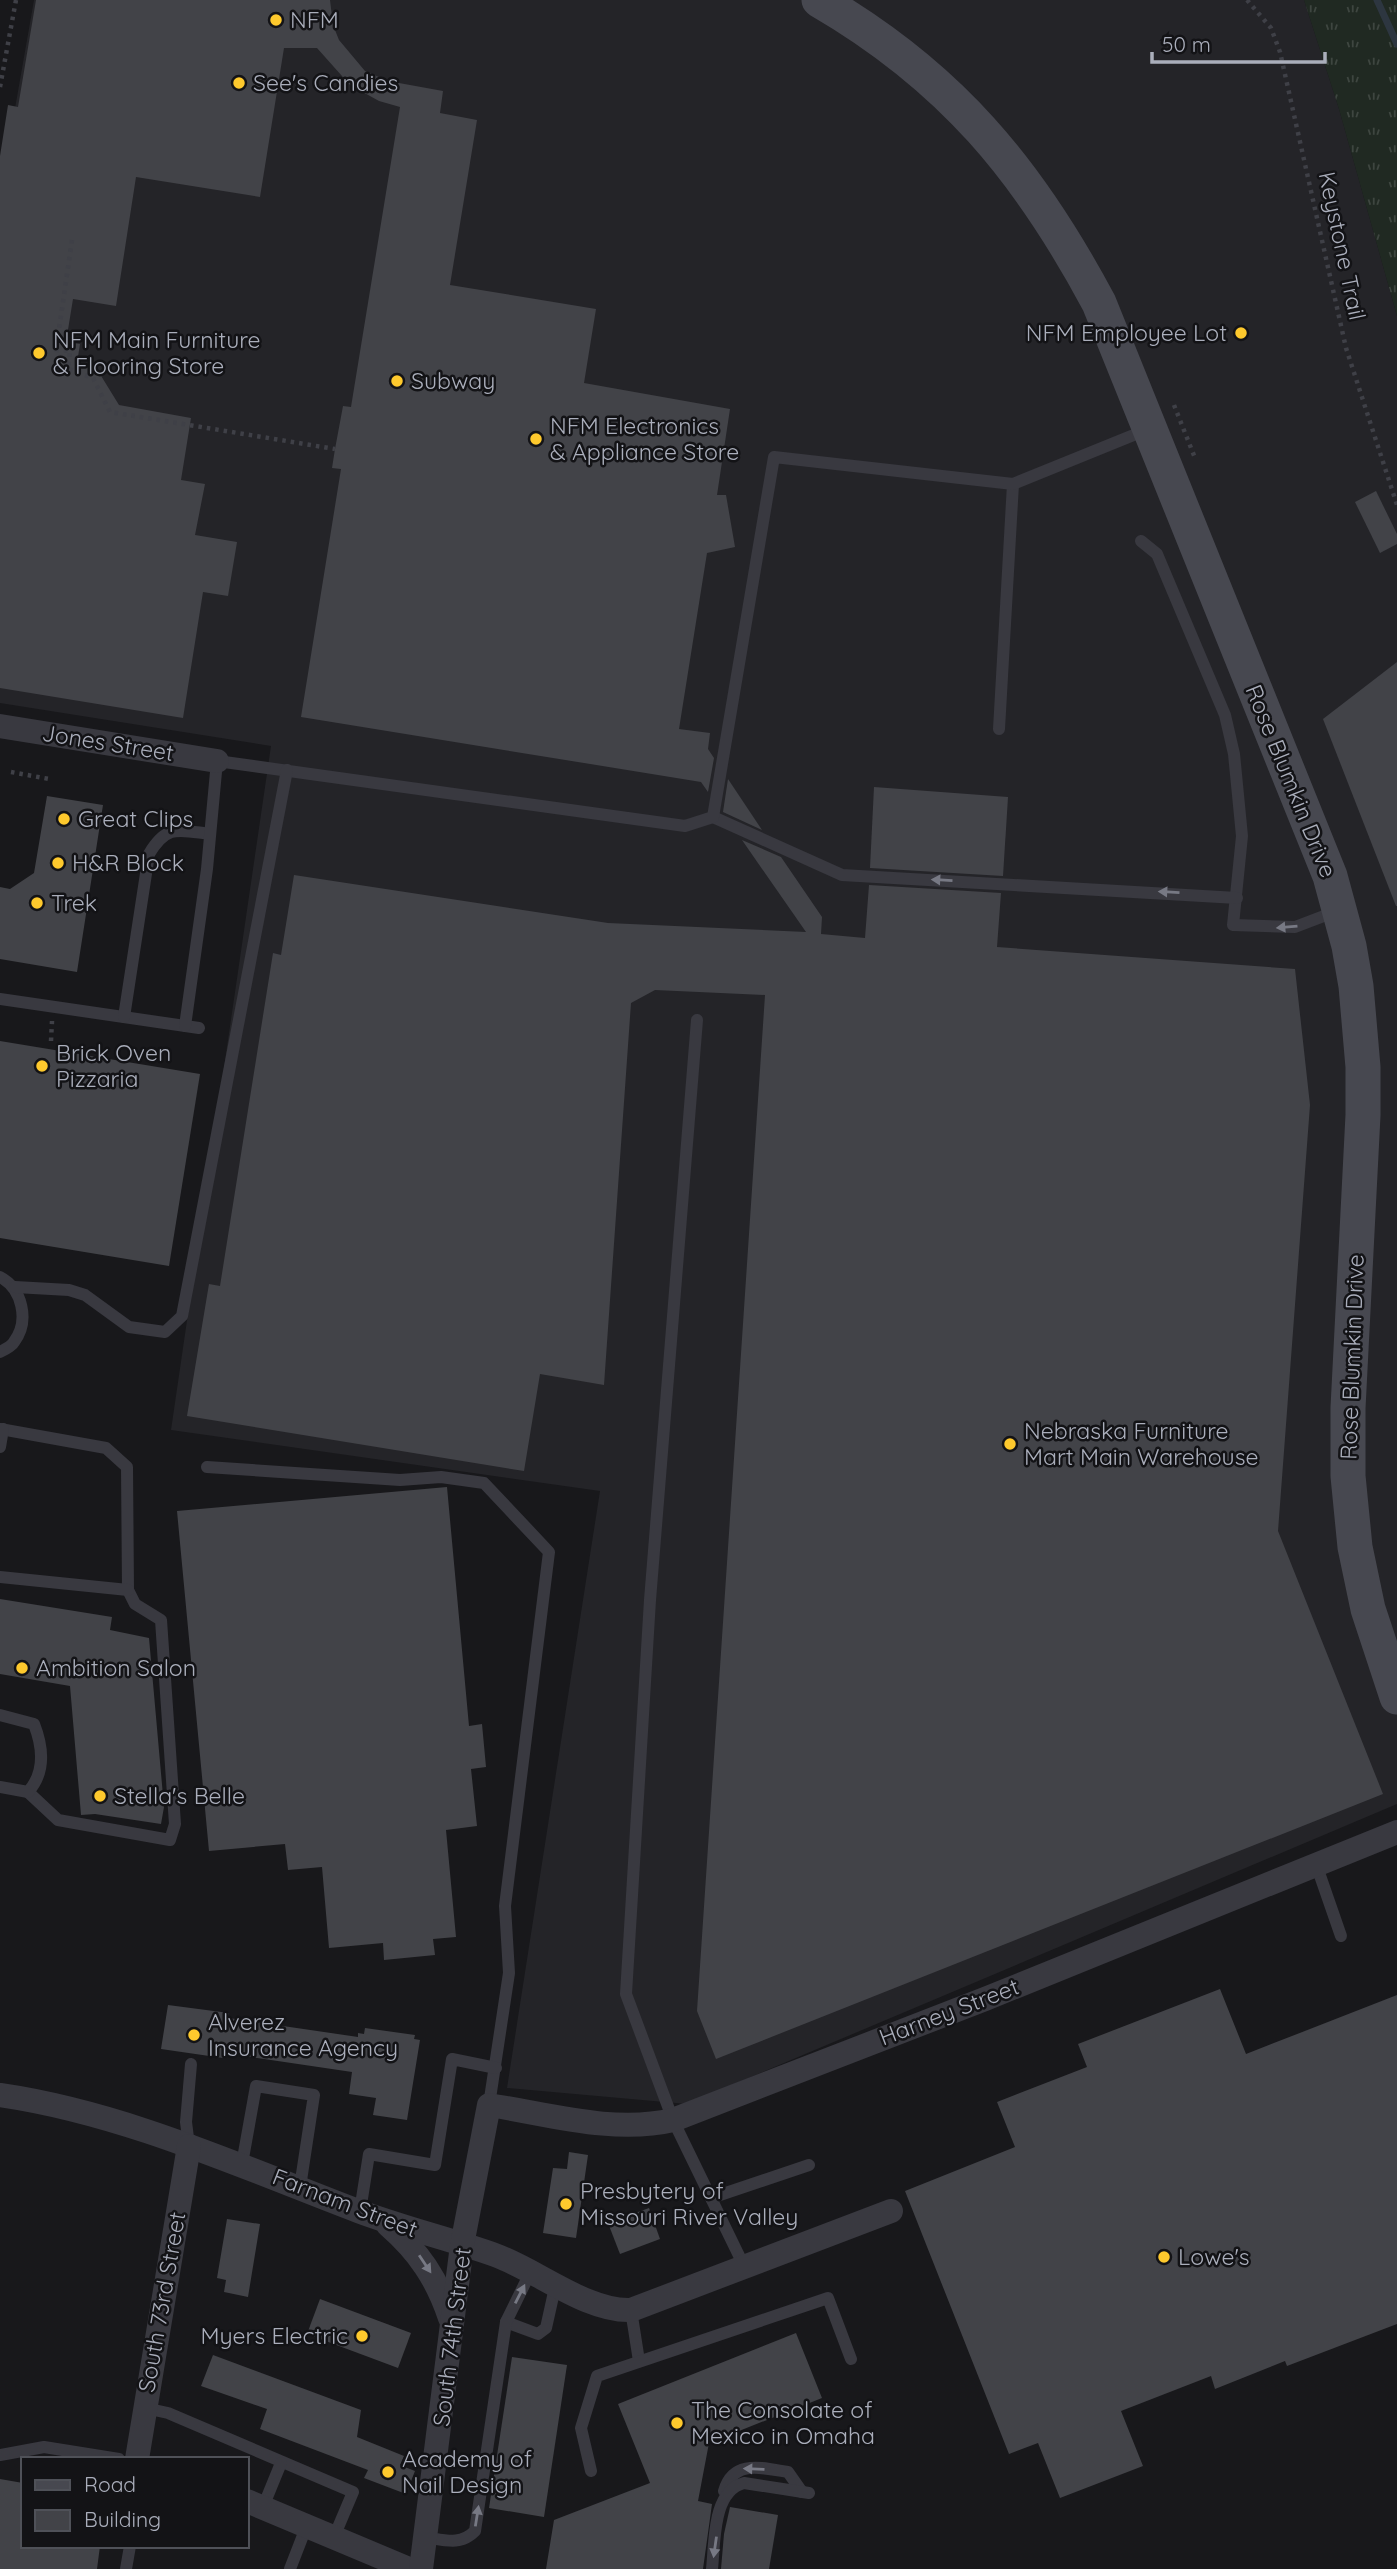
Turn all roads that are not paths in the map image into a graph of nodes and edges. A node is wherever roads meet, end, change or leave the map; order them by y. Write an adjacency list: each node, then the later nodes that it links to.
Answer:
1 (819, 0): 2 (main road, Rose Blumkin Drive)
2 (1150, 428): 3 (lane); 12 (main road, Rose Blumkin Drive)
3 (1013, 484): 6 (lane); 9 (lane)
4 (1142, 541): 11 (lane)
5 (0, 726): 7 (street, Jones Street)
6 (999, 729)
7 (217, 761): 8 (lane); 10 (lane)
8 (287, 770): 9 (lane); 19 (lane)
9 (713, 817): 11 (lane, one-way to 9)
10 (210, 834): 14 (lane); 16 (lane)
11 (1237, 898): 12 (lane, one-way to 11)
12 (1339, 910): 26 (main road, Rose Blumkin Drive)
13 (0, 999): 14 (lane)
14 (124, 1017): 16 (lane)
15 (697, 1020): 37 (lane)
16 (185, 1026): 17 (lane)
17 (199, 1028)
18 (0, 1277): 19 (lane)
19 (15, 1287): 20 (lane)
20 (0, 1352)
21 (1, 1429): 22 (lane); 25 (lane)
22 (0, 1447)
23 (207, 1467): 34 (lane)
24 (0, 1577): 25 (lane)
25 (128, 1590): 29 (lane)
26 (1397, 1697)
27 (0, 1715): 29 (lane)
28 (0, 1787): 29 (lane)
29 (28, 1792)
30 (1397, 1832): 31 (street, Harney Street)
31 (1316, 1864): 32 (lane); 37 (street, Harney Street)
32 (1341, 1936)
33 (191, 2064): 38 (lane)
34 (496, 2068): 36 (lane); 44 (lane)
35 (0, 2095): 38 (street, Farnam Street)
36 (489, 2105): 37 (street, Harney Street); 45 (street, South 74th Street)
37 (673, 2120): 42 (lane)
38 (189, 2146): 39 (street, Farnam Street); 54 (street, South 73rd Street)
39 (242, 2164): 41 (street, Farnam Street); 41 (lane)
40 (809, 2165): 42 (lane)
41 (300, 2187): 44 (street, Farnam Street)
42 (711, 2198): 46 (lane)
43 (891, 2211): 46 (street)
44 (370, 2214): 45 (street, Farnam Street); 51 (street, one-way to 51)
45 (462, 2245): 47 (street, Farnam Street); 51 (street, South 74th Street)
46 (745, 2267): 49 (street)
47 (531, 2271): 48 (street, Farnam Street); 50 (lane, one-way to 47)
48 (556, 2283): 49 (street, Farnam Street); 50 (lane)
49 (631, 2311): 53 (lane)
50 (506, 2322): 64 (lane, one-way to 50)
51 (452, 2324): 64 (street, South 74th Street)
52 (851, 2359): 53 (lane)
53 (639, 2361): 59 (lane)
54 (145, 2408): 57 (street, South 73rd Street); 58 (lane)
55 (0, 2455): 56 (lane)
56 (106, 2457)
57 (137, 2457)
58 (281, 2463): 61 (lane); 63 (lane)
59 (591, 2471)
60 (805, 2492): 70 (lane, one-way to 70)
61 (255, 2504): 62 (street)
62 (307, 2525): 63 (street); 66 (lane)
63 (334, 2537): 68 (street)
64 (425, 2537): 69 (street, South 74th Street)
65 (130, 2548): 67 (lane)
66 (295, 2567)
67 (126, 2569)
68 (409, 2569)
69 (421, 2569)
70 (712, 2569)

